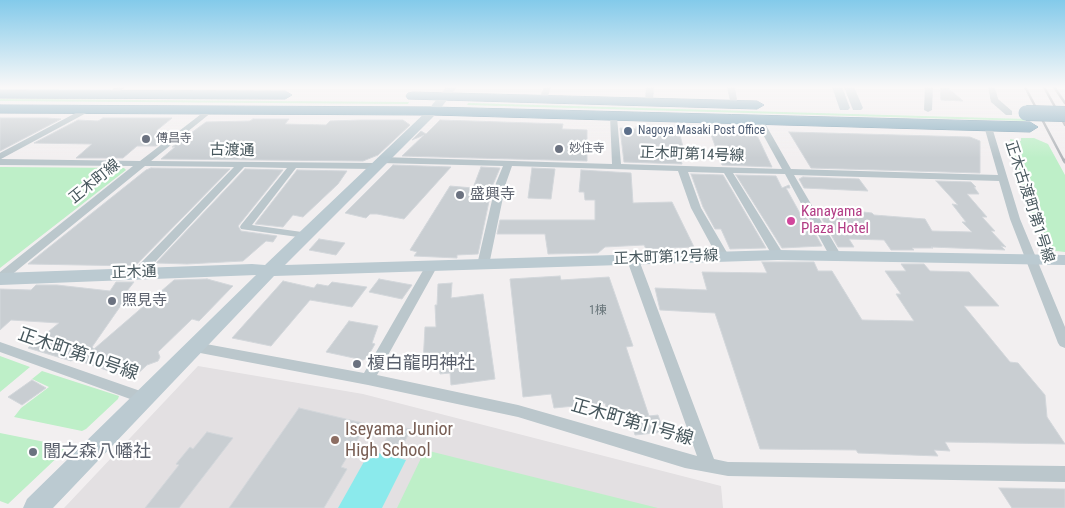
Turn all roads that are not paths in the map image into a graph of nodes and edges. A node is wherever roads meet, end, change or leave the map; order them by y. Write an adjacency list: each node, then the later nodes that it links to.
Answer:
1 (84, 111): 13 (street)
2 (208, 111): 15 (street, 正木町線)
3 (367, 111): 4 (highway)
4 (433, 111): 8 (highway); 16 (street)
5 (957, 111): 6 (highway)
6 (1010, 112): 10 (highway)
7 (1065, 114): 10 (highway, bridge)
8 (613, 117): 9 (highway); 20 (street)
9 (759, 120): 11 (highway); 23 (street)
10 (1028, 120): 11 (highway); 12 (highway)
11 (988, 126): 24 (street, 正木古渡町第1号線)
12 (1065, 128)
13 (0, 157)
14 (0, 162): 15 (street, 古渡通)
15 (142, 164): 18 (street, 古渡通); 36 (street, 正木町線)
16 (377, 164): 17 (street, 正木町第14号線); 19 (street, 古渡通); 25 (street)
17 (508, 164): 20 (street, 正木町第14号線); 32 (street)
18 (241, 165): 19 (street, 古渡通); 35 (street)
19 (294, 166): 25 (street)
20 (617, 166): 21 (street, 正木町第14号線)
21 (682, 169): 22 (street, 正木町第14号線); 28 (street)
22 (727, 170): 23 (street, 正木町第14号線); 26 (street)
23 (788, 172): 24 (street, 正木町第14号線); 27 (street)
24 (1002, 178): 29 (street, 正木古渡町第1号線)
25 (305, 235): 34 (street)
26 (778, 255): 27 (street, 正木町第12号線); 28 (street, 正木町第12号線)
27 (835, 255): 29 (street, 正木町第12号線)
28 (723, 256): 30 (street, 正木町第12号線)
29 (1030, 259): 31 (street, 正木町第12号線); 37 (street, 正木古渡町第1号線)
30 (633, 260): 32 (street, 正木町第12号線); 42 (street)
31 (1065, 260)
32 (483, 264): 33 (street, 正木町第12号線)
33 (431, 267): 34 (street, 正木町第12号線); 40 (street)
34 (268, 272): 35 (street, 正木通); 39 (street)
35 (138, 273): 36 (street, 正木通)
36 (0, 279)
37 (1065, 343)
38 (0, 347): 41 (street, 正木町第10号線)
39 (195, 347): 40 (street, 正木町第11号線); 41 (street)
40 (368, 379): 42 (street, 正木町第11号線)
41 (144, 398): 44 (street)
42 (708, 465): 43 (street, 正木町第11号線)
43 (1065, 474)
44 (36, 508)

